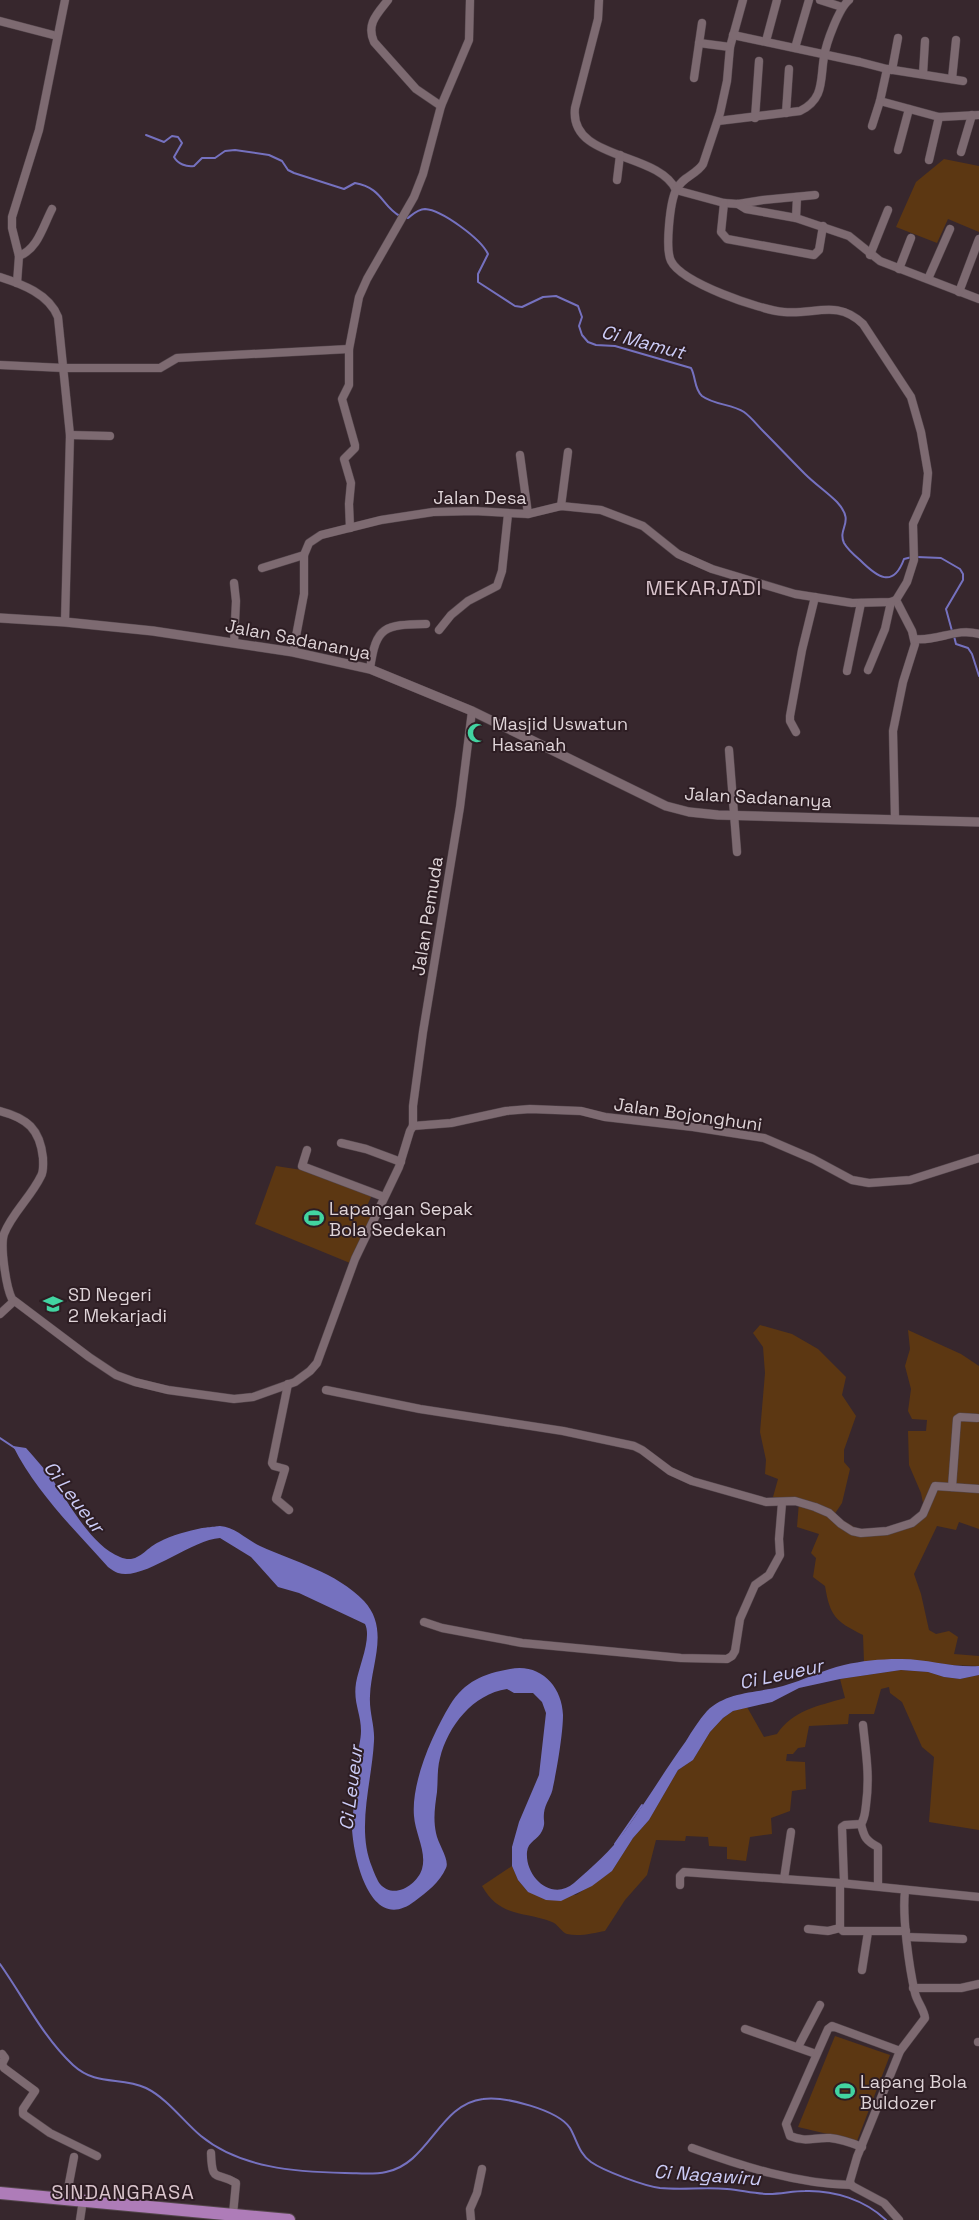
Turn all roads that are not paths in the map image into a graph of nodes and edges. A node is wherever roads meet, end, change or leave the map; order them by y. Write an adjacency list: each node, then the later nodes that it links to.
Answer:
1 (65, 0): 14 (street)
2 (388, 0): 31 (street)
3 (470, 0): 31 (street)
4 (599, 0): 41 (street)
5 (744, 0): 13 (street)
6 (777, 0): 17 (street)
7 (809, 0): 21 (street)
8 (820, 0): 10 (street)
9 (849, 0): 10 (street)
10 (842, 7): 22 (street)
11 (0, 21): 14 (street)
12 (702, 23): 19 (street)
13 (733, 35): 17 (street); 20 (street)
14 (57, 36): 57 (street)
15 (898, 38): 25 (street)
16 (956, 40): 28 (street)
17 (766, 41): 21 (street)
18 (925, 41): 26 (street)
19 (699, 43): 20 (street); 27 (street)
20 (730, 47): 37 (street)
21 (795, 48): 22 (street)
22 (824, 55): 25 (street); 33 (street)
23 (759, 61): 36 (street)
24 (790, 69): 33 (street)
25 (890, 70): 26 (street); 30 (street)
26 (923, 74): 28 (street)
27 (694, 78)
28 (952, 79): 29 (street)
29 (963, 81)
30 (880, 101): 32 (street); 38 (street)
31 (441, 106): 64 (street)
32 (909, 109): 35 (street); 39 (street)
33 (786, 113): 36 (street)
34 (975, 115): 35 (street); 40 (street)
35 (939, 116): 42 (street)
36 (755, 118): 37 (street)
37 (718, 121): 44 (street)
38 (872, 126)
39 (898, 150)
40 (961, 152)
41 (620, 155): 43 (street); 44 (street)
42 (929, 160)
43 (617, 180)
44 (676, 190): 47 (street); 79 (street)
45 (815, 196): 46 (street)
46 (797, 197): 48 (street); 51 (street)
47 (724, 203): 48 (street); 52 (street)
48 (738, 204): 51 (street)
49 (52, 208): 57 (street)
50 (888, 210): 56 (street)
51 (796, 218): 52 (street)
52 (823, 226): 56 (street)
53 (950, 229): 60 (street)
54 (911, 238): 58 (street)
55 (979, 239): 62 (street)
56 (870, 255): 58 (street)
57 (19, 256): 61 (street)
58 (899, 269): 60 (street)
59 (0, 277): 61 (street)
60 (928, 279): 62 (street)
61 (16, 282): 66 (street)
62 (959, 292): 63 (street)
63 (979, 299)
64 (349, 349): 66 (street); 74 (street)
65 (0, 365): 66 (street)
66 (64, 368): 67 (street)
67 (70, 436): 68 (street); 82 (street)
68 (110, 436)
69 (568, 452): 71 (street)
70 (520, 455): 73 (street)
71 (561, 506): 73 (street, Jalan Desa); 78 (street, Jalan Desa)
72 (508, 514): 73 (street, Jalan Desa); 74 (street, Jalan Desa); 84 (street)
73 (528, 514)
74 (350, 528): 75 (street, Jalan Desa)
75 (304, 555): 76 (street); 88 (street)
76 (262, 568)
77 (234, 583): 87 (street)
78 (815, 597): 80 (street, Jalan Desa); 93 (street)
79 (893, 601): 80 (street, Jalan Desa); 86 (street); 90 (street)
80 (861, 603): 91 (street)
81 (0, 618): 82 (street, Jalan Sadananya)
82 (65, 622): 87 (street, Jalan Sadananya)
83 (426, 624): 89 (street)
84 (439, 630)
85 (979, 634): 86 (street)
86 (915, 639): 96 (street)
87 (234, 643): 88 (street, Jalan Sadananya)
88 (293, 652): 89 (street, Jalan Sadananya)
89 (370, 668): 92 (street, Jalan Sadananya)
90 (868, 670)
91 (847, 671)
92 (472, 710): 95 (street, Jalan Sadananya); 100 (street, Jalan Pemuda)
93 (796, 732)
94 (729, 750): 95 (street)
95 (735, 814): 96 (street, Jalan Sadananya); 98 (street)
96 (895, 820): 97 (street, Jalan Sadananya)
97 (979, 822)
98 (738, 852)
99 (0, 1111): 106 (street)
100 (413, 1126): 103 (street, Jalan Bojonghuni); 104 (street, Jalan Pemuda)
101 (341, 1144): 104 (street)
102 (307, 1150): 105 (street)
103 (979, 1158)
104 (401, 1162): 105 (street, Jalan Pemuda)
105 (384, 1197): 108 (street, Jalan Pemuda)
106 (14, 1301): 107 (street); 108 (street, Jalan Pemuda)
107 (0, 1314)
108 (288, 1384): 114 (street)
109 (326, 1390): 113 (street)
110 (977, 1418): 111 (street)
111 (952, 1487): 112 (street); 113 (street)
112 (979, 1489)
113 (782, 1503): 115 (street)
114 (289, 1510)
115 (424, 1622)
116 (863, 1726): 117 (street)
117 (861, 1824): 120 (street); 122 (street)
118 (791, 1832): 119 (street)
119 (784, 1879): 120 (street); 121 (street)
120 (842, 1882): 122 (street); 125 (street)
121 (680, 1884)
122 (878, 1886): 123 (street)
123 (905, 1891): 124 (street); 128 (street)
124 (979, 1897)
125 (840, 1928): 126 (street); 127 (street)
126 (808, 1929)
127 (868, 1932): 128 (street); 130 (street)
128 (907, 1934): 129 (street); 132 (street)
129 (963, 1939)
130 (862, 1970)
131 (979, 1984): 132 (street)
132 (913, 1988): 136 (street)
133 (820, 2005): 135 (street)
134 (745, 2029): 135 (street)
135 (798, 2047): 138 (street)
136 (900, 2051): 138 (street); 139 (street)
137 (2, 2054): 142 (street)
138 (816, 2054): 139 (street)
139 (862, 2147): 145 (street)
140 (692, 2148): 145 (street)
141 (211, 2153): 149 (street)
142 (97, 2156)
143 (74, 2157): 147 (street)
144 (482, 2169): 152 (street)
145 (851, 2185): 153 (street)
146 (0, 2193): 147 (highway)
147 (66, 2199): 148 (highway)
148 (83, 2200): 149 (highway); 150 (street)
149 (233, 2214): 151 (highway)
150 (80, 2220)
151 (289, 2220)
152 (471, 2220)
153 (899, 2220)

